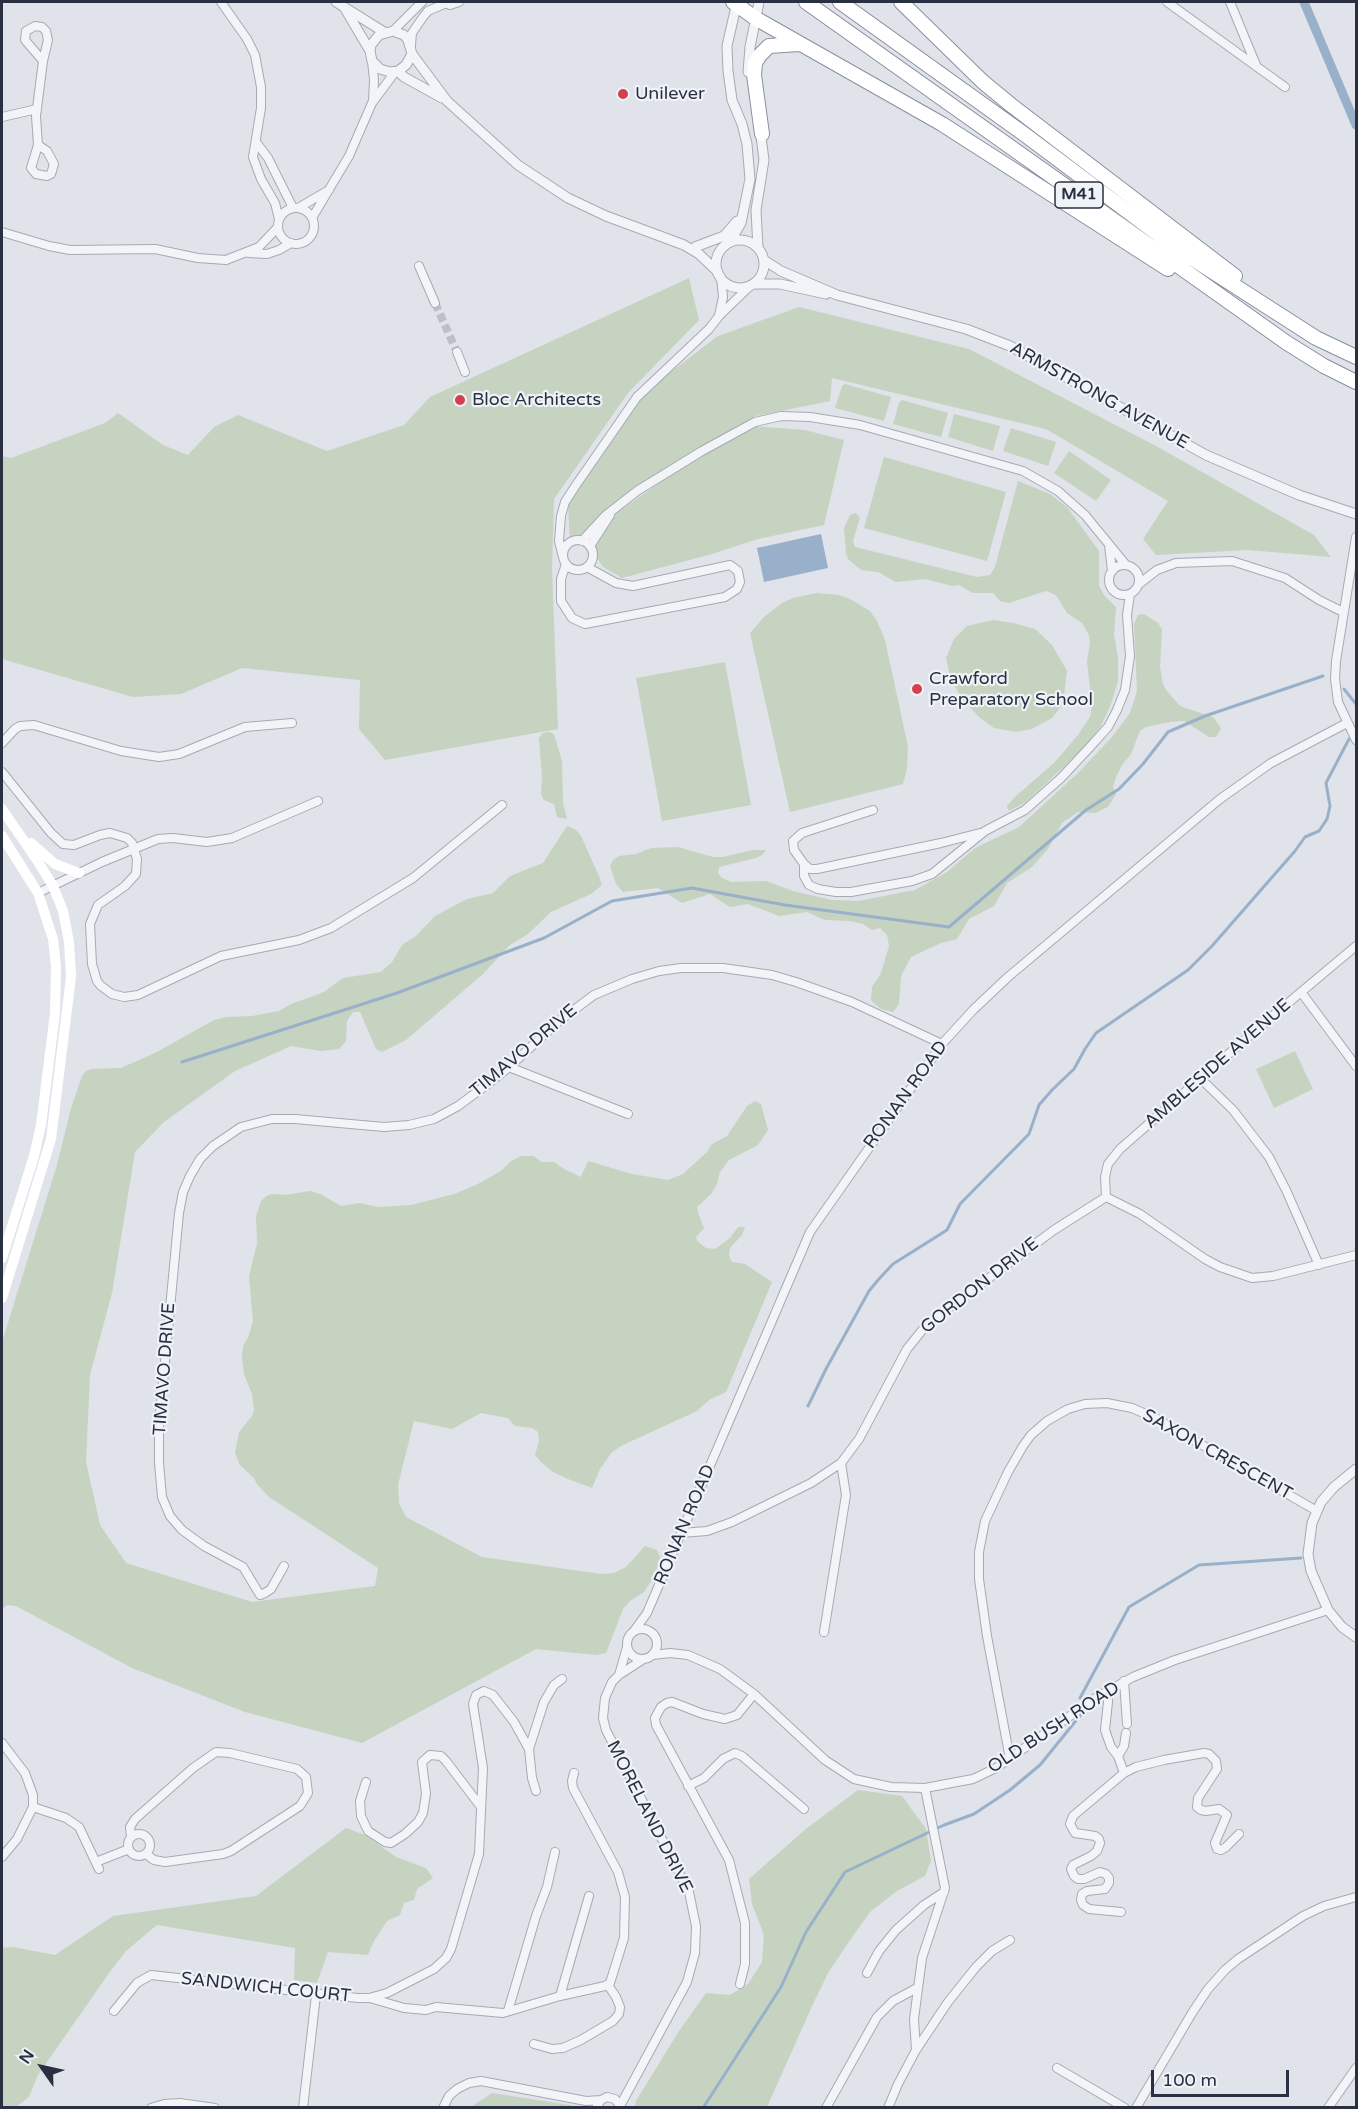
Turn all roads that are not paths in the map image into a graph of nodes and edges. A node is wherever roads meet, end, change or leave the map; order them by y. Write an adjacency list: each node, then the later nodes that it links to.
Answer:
1 (221, 2): 27 (street)
2 (422, 2): 14 (street)
3 (459, 2): 11 (street)
4 (735, 2): 13 (highway); 31 (street)
5 (759, 2): 13 (street)
6 (806, 2): 49 (highway, M41)
7 (840, 2): 48 (highway, M41)
8 (901, 2): 48 (highway)
9 (1167, 2): 19 (street)
10 (1230, 2): 19 (street)
11 (442, 3): 16 (street)
12 (340, 4): 14 (street); 17 (street)
13 (755, 18): 15 (highway); 26 (street)
14 (388, 31): 16 (street); 17 (street)
15 (801, 44): 26 (highway); 49 (highway)
16 (411, 49): 20 (street); 22 (street)
17 (371, 56): 20 (street); 23 (street)
18 (43, 61): 24 (street)
19 (1257, 67): 21 (street)
20 (397, 72): 22 (street); 23 (street)
21 (1285, 87)
22 (447, 100): 37 (street)
23 (372, 103): 29 (street)
24 (37, 109): 25 (street); 28 (street)
25 (2, 117)
26 (762, 134): 39 (street)
27 (256, 142): 30 (street); 33 (street)
28 (38, 145)
29 (330, 189): 30 (street); 32 (street)
30 (296, 208): 32 (street); 33 (street)
31 (744, 211): 36 (street); 38 (street)
32 (312, 218): 35 (street)
33 (278, 223): 35 (street); 40 (street)
34 (2, 232): 40 (street)
35 (291, 243): 40 (street)
36 (727, 244): 38 (street); 39 (street); 43 (street)
37 (684, 245): 38 (street); 43 (street)
38 (695, 247)
39 (758, 248): 41 (street)
40 (248, 252)
41 (764, 260): 44 (street); 45 (street, ARMSTRONG AVENUE)
42 (419, 266): 46 (street)
43 (719, 274): 44 (street); 47 (street)
44 (752, 285): 45 (street, ARMSTRONG AVENUE); 47 (street)
45 (837, 295): 55 (street, ARMSTRONG AVENUE)
46 (435, 303)
47 (718, 316): 56 (street)
48 (1316, 338): 51 (highway, M41)
49 (1287, 343): 53 (highway, M41)
50 (456, 352): 52 (street)
51 (1356, 357)
52 (465, 372)
53 (1356, 382)
54 (612, 511): 58 (street); 60 (street); 61 (street)
55 (1356, 514)
56 (561, 528): 59 (street); 63 (street)
57 (1356, 537): 73 (street)
58 (582, 541): 59 (street); 61 (street)
59 (569, 544): 63 (street)
60 (1109, 544): 64 (street); 68 (street)
61 (590, 546): 62 (street)
62 (592, 559): 65 (street); 69 (street)
63 (565, 561): 65 (street); 69 (street)
64 (1126, 565): 66 (street); 68 (street)
65 (587, 567): 69 (street)
66 (1134, 569): 67 (street); 70 (street)
67 (1157, 570): 70 (street); 73 (street)
68 (1112, 571): 71 (street)
69 (605, 577)
70 (1138, 584): 72 (street)
71 (1119, 594): 72 (street); 74 (street)
72 (1130, 594): 74 (street)
73 (1343, 612): 76 (street)
74 (1127, 615): 85 (street)
75 (292, 723): 78 (street)
76 (1347, 723): 77 (street); 94 (street, RONAN ROAD)
77 (1356, 740)
78 (2, 743)
79 (2, 772): 87 (street)
80 (318, 801): 87 (street)
81 (502, 805): 87 (street)
82 (2, 810): 84 (main road)
83 (873, 810): 88 (street)
84 (10, 821): 89 (main road); 90 (main road)
85 (985, 831): 88 (street); 88 (street)
86 (2, 836): 91 (main road)
87 (135, 848): 89 (street)
88 (804, 864)
89 (79, 873): 90 (street)
90 (53, 886): 91 (street); 103 (main road)
91 (38, 893): 101 (main road)
92 (1356, 946): 93 (street, AMBLESIDE AVENUE)
93 (1301, 992): 95 (street); 97 (street, AMBLESIDE AVENUE)
94 (942, 1044): 96 (street, TIMAVO DRIVE); 107 (street, RONAN ROAD)
95 (1356, 1066)
96 (510, 1067): 98 (street); 108 (street, TIMAVO DRIVE)
97 (1201, 1079): 99 (street, AMBLESIDE AVENUE); 102 (street)
98 (628, 1114)
99 (1106, 1197): 102 (street); 104 (street, GORDON DRIVE)
100 (1356, 1255): 102 (street)
101 (2, 1258)
102 (1319, 1265)
103 (2, 1298)
104 (841, 1463): 107 (street, GORDON DRIVE); 113 (street)
105 (1356, 1469): 106 (street)
106 (1317, 1511): 109 (street); 128 (street, SAXON CRESCENT)
107 (681, 1533): 110 (street, RONAN ROAD)
108 (284, 1566)
109 (1328, 1610): 114 (street); 122 (street, OLD BUSH ROAD)
110 (647, 1613): 111 (street, RONAN ROAD); 112 (street, RONAN ROAD)
111 (648, 1630): 112 (street); 115 (street)
112 (634, 1631): 116 (street)
113 (824, 1632)
114 (1356, 1637)
115 (657, 1640): 117 (street); 118 (street)
116 (627, 1647): 119 (street); 120 (street, MORELAND DRIVE)
117 (670, 1653): 118 (street, OLD BUSH ROAD); 124 (street, OLD BUSH ROAD)
118 (653, 1655): 119 (street)
119 (642, 1660): 120 (street, MORELAND DRIVE)
120 (619, 1675): 162 (street, MORELAND DRIVE)
121 (562, 1679): 126 (street)
122 (1124, 1681): 123 (street, OLD BUSH ROAD); 127 (street)
123 (1107, 1691): 127 (street); 128 (street, OLD BUSH ROAD)
124 (754, 1694): 132 (street); 133 (street, OLD BUSH ROAD)
125 (2, 1743): 135 (street)
126 (529, 1749): 134 (street); 136 (street, SANDWICH COURT)
127 (1118, 1756): 130 (street)
128 (1010, 1759): 133 (street, OLD BUSH ROAD)
129 (574, 1773): 150 (street)
130 (1124, 1773): 138 (street); 147 (street)
131 (366, 1782): 136 (street)
132 (688, 1786): 137 (street); 151 (street)
133 (925, 1788): 144 (street)
134 (536, 1791)
135 (33, 1807): 140 (street); 143 (street)
136 (481, 1807): 155 (street, SANDWICH COURT)
137 (804, 1809)
138 (1239, 1834)
139 (131, 1837): 140 (street); 142 (street); 142 (street)
140 (129, 1849): 142 (street)
141 (555, 1852): 157 (street)
142 (146, 1854)
143 (2, 1857)
144 (944, 1892): 149 (street); 152 (street)
145 (589, 1896): 154 (street)
146 (1356, 1897): 175 (street)
147 (1121, 1912)
148 (1010, 1940): 159 (street)
149 (867, 1973)
150 (608, 1984): 154 (street); 158 (street)
151 (740, 1984)
152 (917, 1988): 159 (street); 172 (street)
153 (316, 1995): 155 (street, SANDWICH COURT); 156 (street, SANDWICH COURT); 169 (street)
154 (560, 1996): 157 (street)
155 (369, 1998): 157 (street)
156 (114, 2011)
157 (508, 2011)
158 (534, 2044)
159 (916, 2050): 173 (street)
160 (1058, 2068): 174 (street)
161 (1356, 2068): 176 (street)
162 (627, 2092): 163 (street); 166 (street, MORELAND DRIVE)
163 (613, 2098): 164 (street); 166 (street)
164 (601, 2100): 165 (street); 171 (street)
165 (586, 2101): 170 (street); 171 (street)
166 (620, 2107)
167 (150, 2108): 168 (street)
168 (214, 2108)
169 (303, 2108)
170 (443, 2108)
171 (595, 2108)
172 (826, 2108)
173 (888, 2108)
174 (1125, 2108)
175 (1136, 2108)
176 (1328, 2108)

